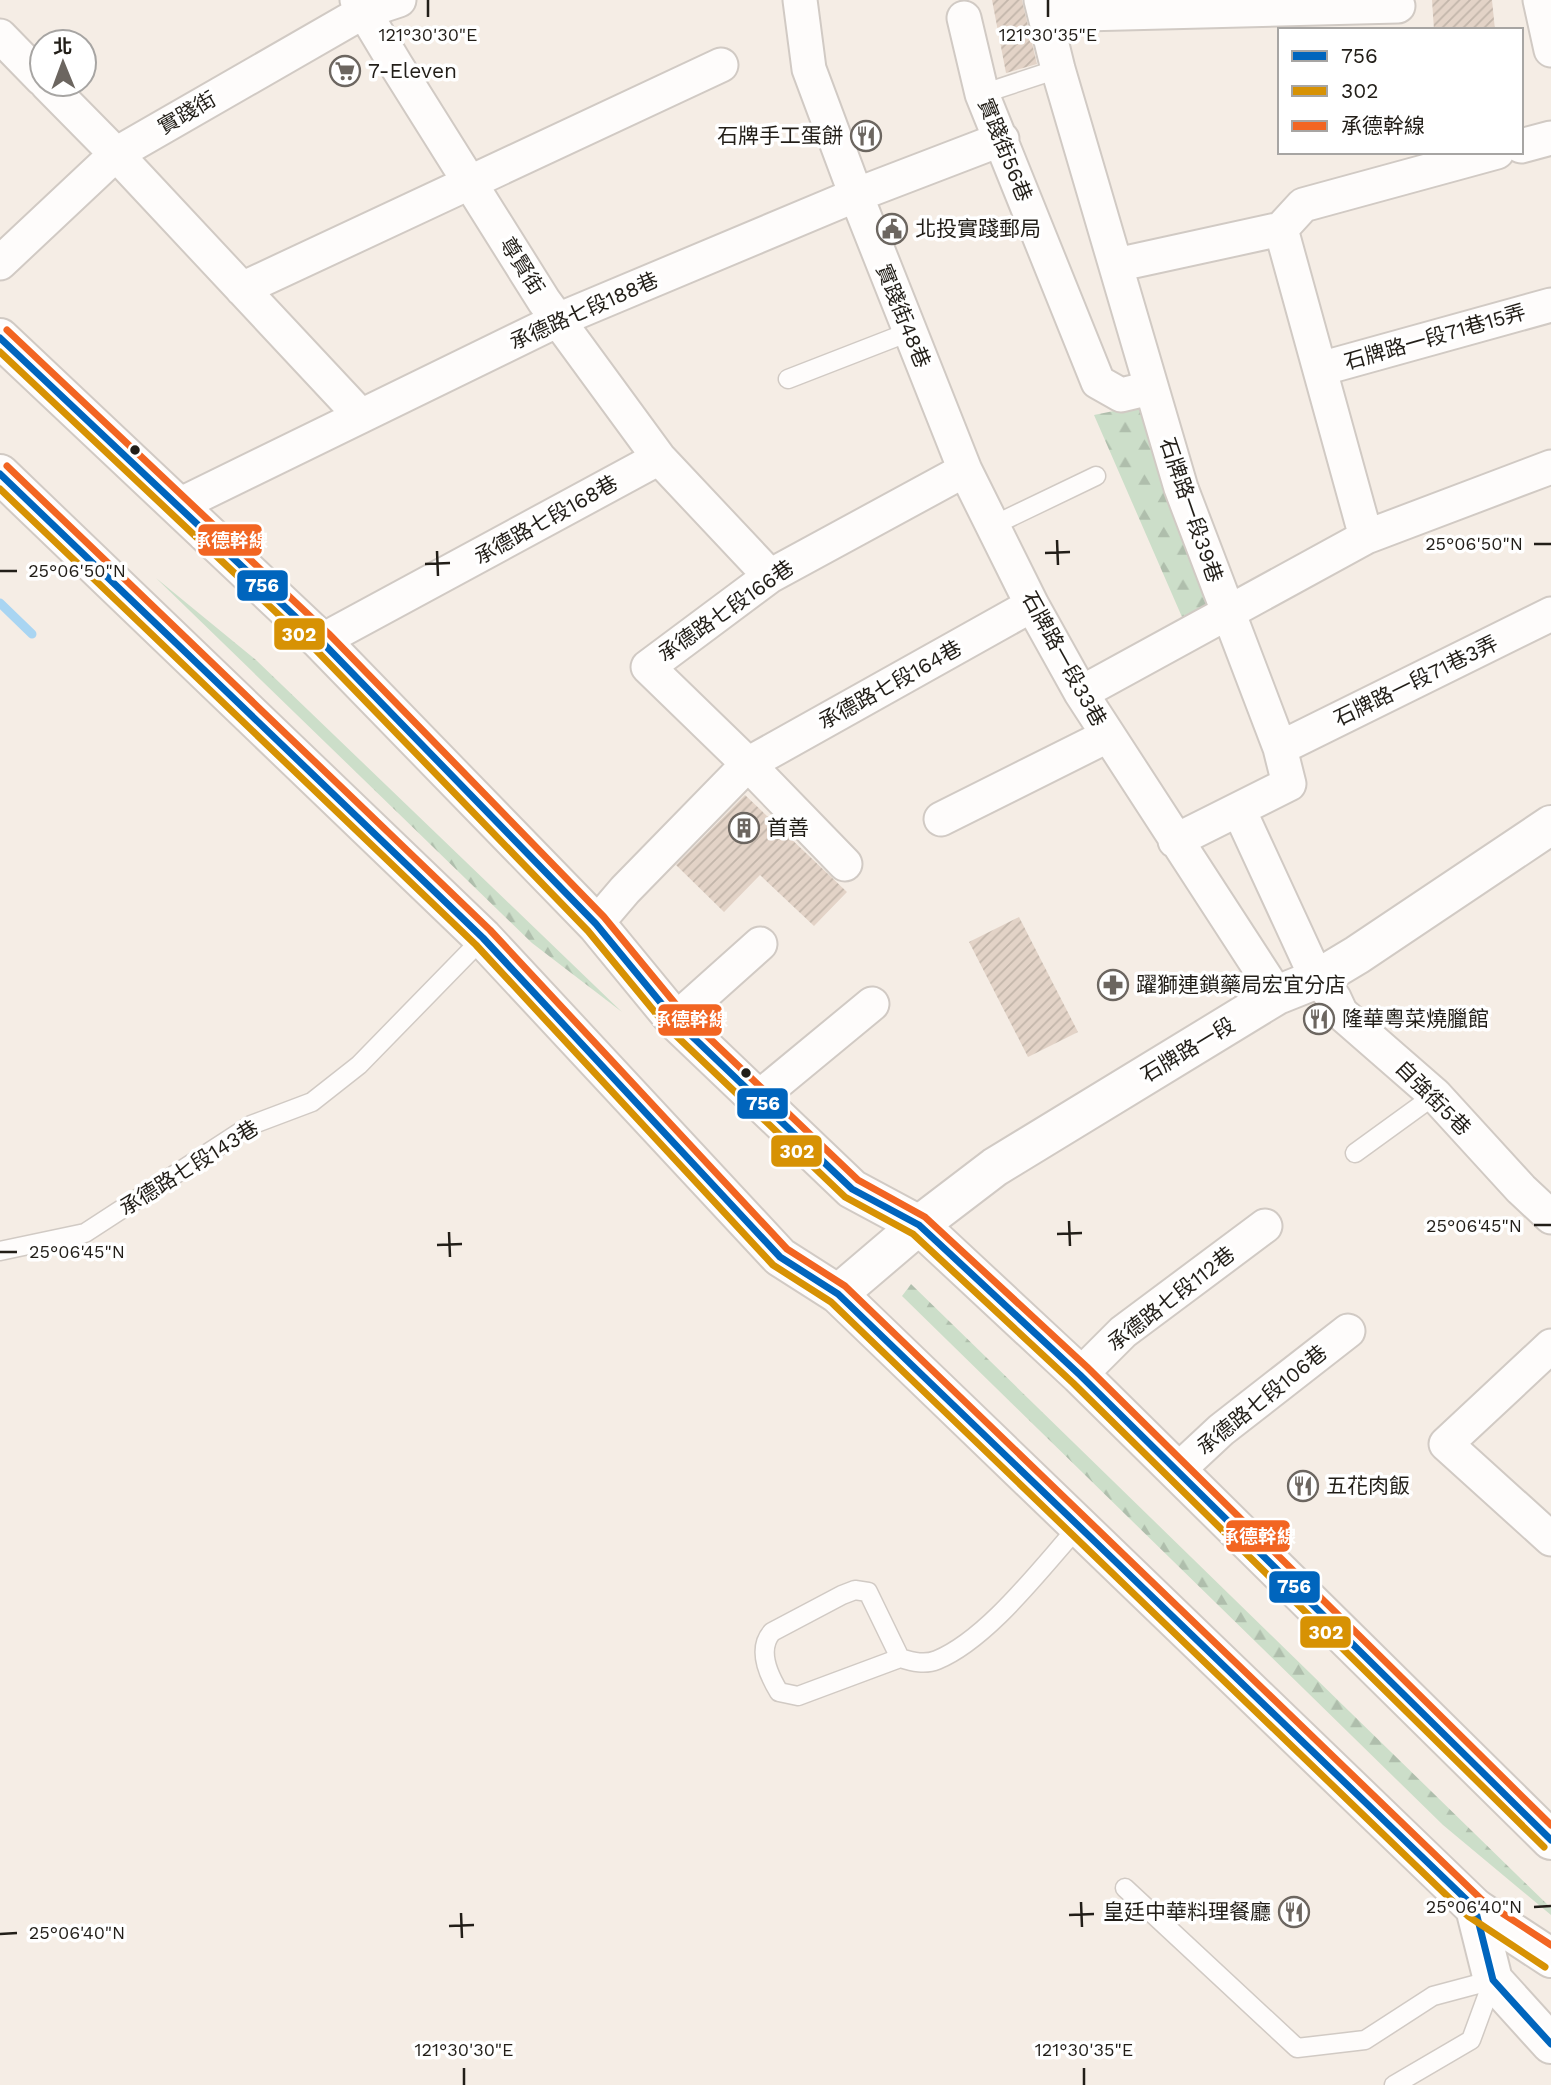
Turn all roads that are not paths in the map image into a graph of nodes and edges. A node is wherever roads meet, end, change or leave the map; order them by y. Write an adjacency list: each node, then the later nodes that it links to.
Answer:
1 (399, 0): 4 (street, 實踐街)
2 (800, 0): 21 (street, 實踐街48巷)
3 (1540, 0): 9 (street)
4 (360, 6): 18 (street, 實踐街); 20 (street, 尊賢街)
5 (1398, 6): 6 (street)
6 (1043, 8): 12 (street, 石牌路一段39巷)
7 (964, 18): 13 (street, 實踐街56巷)
8 (0, 36): 10 (street)
9 (1551, 50)
10 (28, 65)
11 (721, 65): 20 (street)
12 (1058, 69): 13 (lane); 24 (street, 石牌路一段39巷)
13 (982, 94): 16 (street, 實踐街56巷)
14 (61, 98): 18 (street)
15 (1551, 138): 17 (street)
16 (1002, 139): 21 (street, 承德路七段188巷); 32 (street, 實踐街56巷)
17 (1523, 145)
18 (116, 154): 23 (street, 實踐街); 25 (street)
19 (1490, 154): 22 (street)
20 (471, 183): 25 (street); 27 (street, 尊賢街)
21 (856, 195): 27 (street, 承德路七段188巷); 28 (street, 實踐街48巷)
22 (1282, 229): 24 (street); 30 (street)
23 (0, 263)
24 (1115, 265): 32 (street, 石牌路一段39巷)
25 (242, 289): 33 (street)
26 (1551, 305): 30 (street, 石牌路一段71巷15弄)
27 (558, 320): 33 (street, 承德路七段188巷); 34 (street, 尊賢街)
28 (909, 332): 31 (lane); 36 (street, 實踐街48巷)
29 (0, 338): 39 (main road)
30 (1320, 369): 41 (street)
31 (788, 379)
32 (1150, 388): 44 (street, 石牌路一段39巷)
33 (361, 416): 39 (street, 承德路七段188巷)
34 (659, 458): 42 (street, 尊賢街); 46 (street, 承德路七段168巷)
35 (1551, 467): 41 (street)
36 (965, 470): 40 (street, 石牌路一段33巷); 42 (street, 承德路七段166巷)
37 (0, 474): 57 (main road)
38 (1096, 476): 40 (lane)
39 (177, 506): 46 (main road)
40 (992, 526): 43 (street, 石牌路一段33巷)
41 (1366, 537): 44 (street)
42 (770, 576): 50 (street, 承德路七段166巷)
43 (1032, 605): 47 (street, 石牌路一段33巷); 50 (street, 承德路七段164巷)
44 (1228, 613): 47 (street); 49 (street, 石牌路一段39巷)
45 (1551, 614): 49 (street, 石牌路一段71巷3弄)
46 (321, 641): 56 (main road)
47 (1081, 693): 48 (street, 石牌路一段33巷)
48 (1107, 737): 52 (street); 54 (street, 石牌路一段33巷)
49 (1280, 748): 51 (street, 石牌路一段39巷)
50 (748, 764): 55 (street); 56 (street, 承德路七段164巷)
51 (1239, 810): 54 (street); 59 (street)
52 (941, 819)
53 (1551, 825): 59 (main road, 石牌路一段)
54 (1175, 841): 60 (street, 石牌路一段33巷)
55 (845, 864)
56 (596, 925): 62 (main road)
57 (483, 938): 69 (lane, 承德路七段143巷); 70 (main road)
58 (760, 944): 62 (street)
59 (1317, 979): 60 (main road, 石牌路一段); 63 (street, 自強街5巷)
60 (1277, 995): 67 (main road, 石牌路一段)
61 (872, 1004): 64 (street)
62 (675, 1020): 64 (main road)
63 (1435, 1095): 65 (lane); 66 (street, 自強街5巷)
64 (757, 1099): 67 (main road)
65 (1355, 1153)
66 (1551, 1217)
67 (919, 1225): 70 (main road, 石牌路一段); 73 (main road)
68 (1265, 1226): 73 (street, 承德路七段112巷)
69 (0, 1251)
70 (838, 1294): 75 (main road)
71 (1349, 1331): 74 (street, 承德路七段106巷)
72 (1551, 1346): 76 (street)
73 (1080, 1375): 74 (main road)
74 (1177, 1471): 78 (main road)
75 (1079, 1526): 77 (lane); 80 (main road)
76 (1551, 1539)
77 (900, 1658): 77 (lane)
78 (1551, 1840)
79 (1125, 1888): 82 (lane)
80 (1475, 1908): 81 (main road); 82 (main road)
81 (1551, 1958)
82 (1493, 1980): 83 (main road); 84 (lane)
83 (1551, 2044)
84 (1394, 2085)

